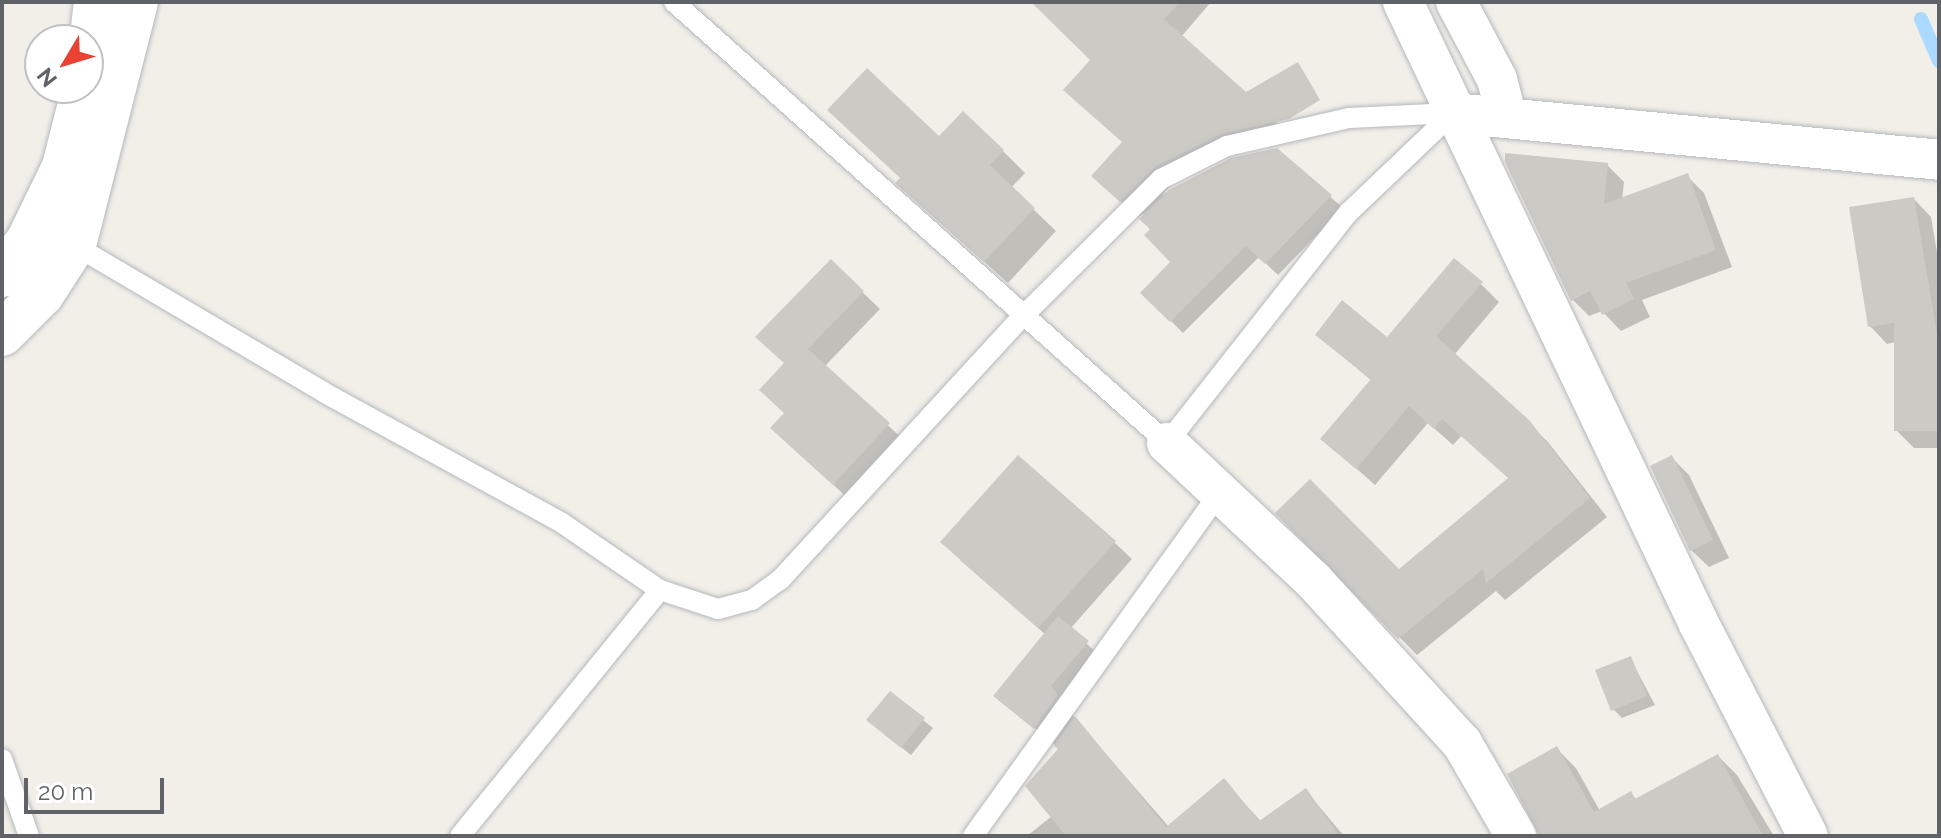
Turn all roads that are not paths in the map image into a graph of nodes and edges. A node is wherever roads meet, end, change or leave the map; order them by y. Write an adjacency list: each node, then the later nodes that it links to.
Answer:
1 (96, 2): 6 (street)
2 (136, 2): 11 (street)
3 (674, 2): 13 (lane)
4 (1403, 2): 8 (street)
5 (1456, 2): 9 (street)
6 (93, 24)
7 (80, 104): 12 (street)
8 (1453, 113): 9 (street); 13 (lane); 15 (lane); 23 (street)
9 (1506, 114): 10 (street)
10 (1939, 160)
11 (74, 245): 14 (street); 17 (lane)
12 (2, 275)
13 (1021, 318): 15 (lane); 17 (lane)
14 (2, 334)
15 (1167, 443): 16 (street)
16 (1220, 492): 21 (lane); 22 (street)
17 (660, 590): 20 (lane)
18 (2, 759): 19 (lane)
19 (29, 836)
20 (460, 836)
21 (973, 836)
22 (1516, 836)
23 (1808, 836)

